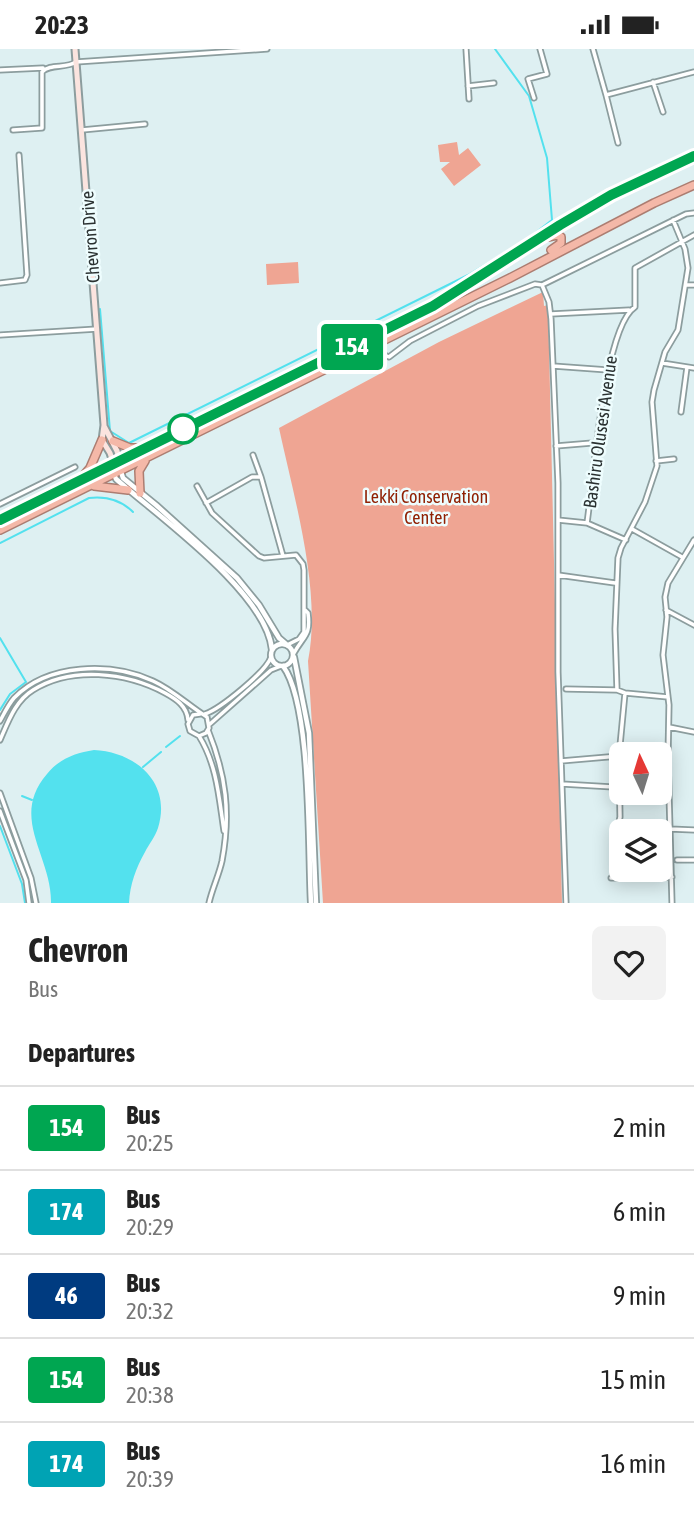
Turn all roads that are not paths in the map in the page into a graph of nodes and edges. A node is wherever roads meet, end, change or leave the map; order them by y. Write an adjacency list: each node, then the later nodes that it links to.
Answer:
1 (75, 49): 6 (main road, Chevron Drive)
2 (267, 49): 6 (street)
3 (466, 49): 12 (street)
4 (540, 49): 14 (street)
5 (593, 49): 13 (street)
6 (76, 62): 7 (street); 19 (main road, Chevron Drive)
7 (46, 68): 8 (street); 18 (street)
8 (0, 71)
9 (694, 72): 10 (street)
10 (653, 82): 13 (street); 16 (street)
11 (494, 83): 12 (street)
12 (468, 86): 15 (street)
13 (606, 95): 20 (street)
14 (534, 98)
15 (469, 99)
16 (663, 112)
17 (145, 124): 19 (street)
18 (13, 130)
19 (82, 130): 36 (main road, Chevron Drive)
20 (618, 143)
21 (19, 155): 30 (street)
22 (694, 156): 28 (highway)
23 (694, 185): 29 (highway)
24 (694, 213): 25 (street)
25 (673, 220): 27 (street); 31 (street)
26 (694, 235): 27 (street)
27 (682, 240): 32 (street); 34 (street, Bashiru Olusesi Avenue)
28 (534, 243): 29 (highway); 48 (highway)
29 (535, 264): 38 (highway)
30 (0, 283)
31 (542, 285): 35 (street); 40 (street)
32 (686, 285): 33 (street); 41 (street)
33 (694, 285)
34 (629, 310): 35 (street); 45 (street, Bashiru Olusesi Avenue)
35 (551, 314): 42 (street)
36 (97, 329): 37 (street); 47 (main road, Chevron Drive)
37 (0, 335)
38 (381, 342): 39 (highway); 40 (street)
39 (369, 348): 40 (street); 53 (highway)
40 (382, 356)
41 (661, 363): 43 (street); 56 (street)
42 (553, 366): 45 (street); 52 (street)
43 (687, 367): 44 (street); 46 (street)
44 (694, 368)
45 (608, 370): 70 (street, Bashiru Olusesi Avenue)
46 (681, 412)
47 (104, 425): 49 (main road, Chevron Drive); 50 (main road, Chevron Drive)
48 (177, 432): 53 (highway); 58 (highway)
49 (102, 440): 58 (main road); 60 (highway)
50 (113, 441): 53 (highway); 58 (main road, Chevron Drive)
51 (592, 443): 52 (street)
52 (556, 446): 69 (street)
53 (149, 450): 58 (highway); 64 (highway)
54 (253, 455): 59 (street)
55 (674, 459): 56 (street)
56 (656, 461): 71 (street)
57 (75, 467): 66 (street)
58 (117, 467): 60 (highway); 62 (highway); 63 (street); 64 (street); 67 (highway)
59 (261, 477): 65 (street); 75 (street)
60 (75, 483): 68 (highway)
61 (197, 486): 65 (street)
62 (87, 488): 63 (highway); 67 (highway)
63 (128, 490): 83 (street)
64 (140, 493): 82 (street)
65 (206, 503): 75 (street)
66 (0, 504)
67 (36, 512): 72 (highway)
68 (0, 520)
69 (558, 520): 70 (street); 77 (street)
70 (587, 523): 73 (street)
71 (632, 529): 73 (street); 76 (street)
72 (0, 530)
73 (626, 540): 78 (street)
74 (694, 540): 76 (street)
75 (284, 556): 79 (street)
76 (682, 557): 80 (street)
77 (558, 575): 78 (street); 101 (street)
78 (615, 583): 87 (street)
79 (305, 610): 82 (street); 84 (street)
80 (666, 610): 81 (street); 89 (street)
81 (694, 625)
82 (287, 645): 83 (street); 84 (street)
83 (272, 654): 85 (street); 90 (street)
84 (294, 655): 85 (street); 117 (street)
85 (282, 666): 93 (street); 116 (street)
86 (566, 689): 87 (street)
87 (617, 690): 88 (street)
88 (625, 693): 89 (street); 99 (street)
89 (668, 697): 94 (street)
90 (201, 714): 91 (street); 92 (street); 93 (street)
91 (188, 721): 97 (street); 98 (street)
92 (0, 722)
93 (210, 724): 95 (street)
94 (669, 727): 96 (street); 106 (street)
95 (208, 730): 97 (street); 109 (street)
96 (694, 732)
97 (199, 736): 109 (street)
98 (0, 740)
99 (620, 742)
100 (609, 757): 101 (street)
101 (561, 761): 102 (street)
102 (562, 784): 103 (street); 118 (street)
103 (609, 787)
104 (0, 795): 114 (street)
105 (0, 811): 113 (street)
106 (670, 819)
107 (672, 829): 108 (street)
108 (694, 830)
109 (225, 836): 115 (street)
110 (677, 860): 111 (street)
111 (694, 860)
112 (672, 882): 119 (street)
113 (29, 903)
114 (36, 903)
115 (209, 903)
116 (310, 903)
117 (316, 903)
118 (566, 903)
119 (672, 903)

